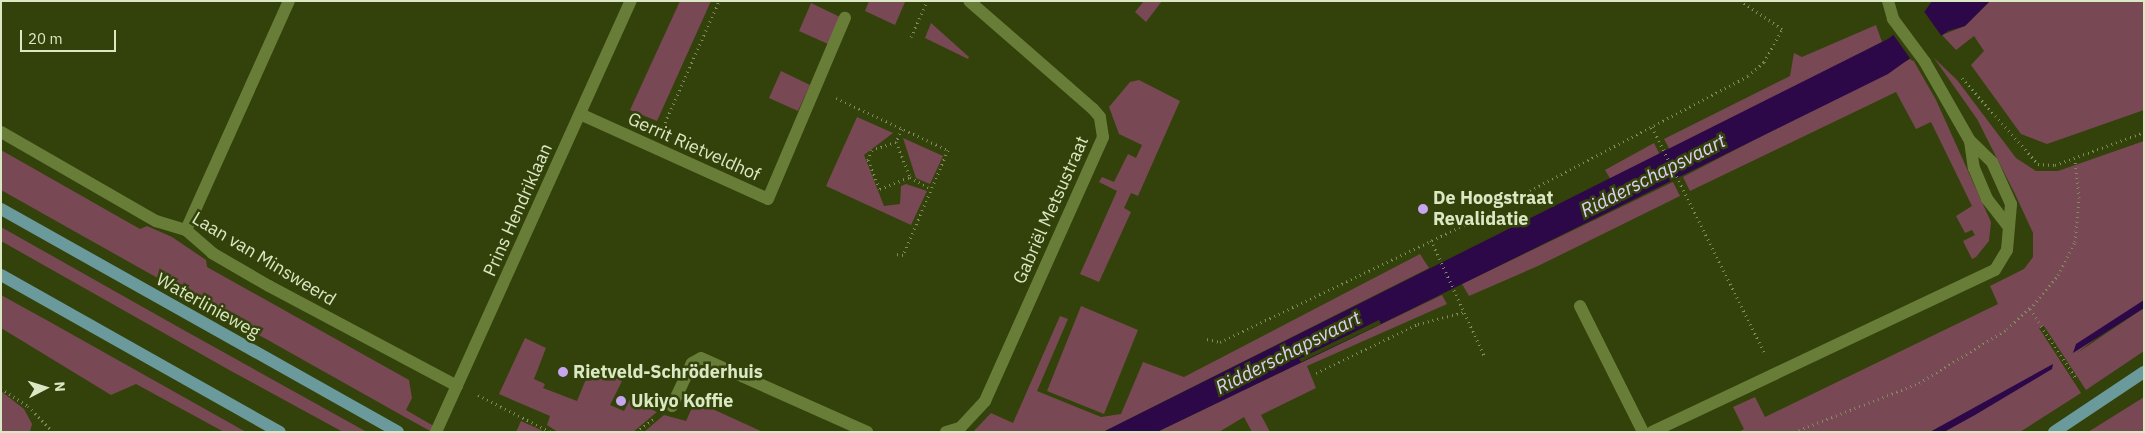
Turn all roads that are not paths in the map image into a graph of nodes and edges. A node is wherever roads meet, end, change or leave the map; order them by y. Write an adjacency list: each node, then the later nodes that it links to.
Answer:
1 (289, 1): 11 (street)
2 (631, 1): 6 (street, Prins Hendriklaan)
3 (969, 1): 21 (street, Gabriël Metsustraat)
4 (1888, 1): 8 (street)
5 (845, 18): 6 (street, Gerrit Rietveldhof)
6 (580, 114): 15 (street, Prins Hendriklaan)
7 (1, 132): 11 (street, Laan van Minsweerd)
8 (1970, 141): 10 (street); 10 (street)
9 (1, 209): 17 (main road, Waterlinieweg)
10 (2008, 226): 23 (street)
11 (186, 230): 15 (street, Laan van Minsweerd)
12 (1, 275): 18 (main road)
13 (1580, 306): 22 (street)
14 (2144, 372): 24 (main road)
15 (458, 386): 19 (street, Prins Hendriklaan)
16 (672, 406): 20 (street)
17 (397, 431)
18 (280, 432)
19 (436, 432)
20 (867, 432)
21 (946, 432)
22 (1643, 432)
23 (1652, 432)
24 (2054, 432)

